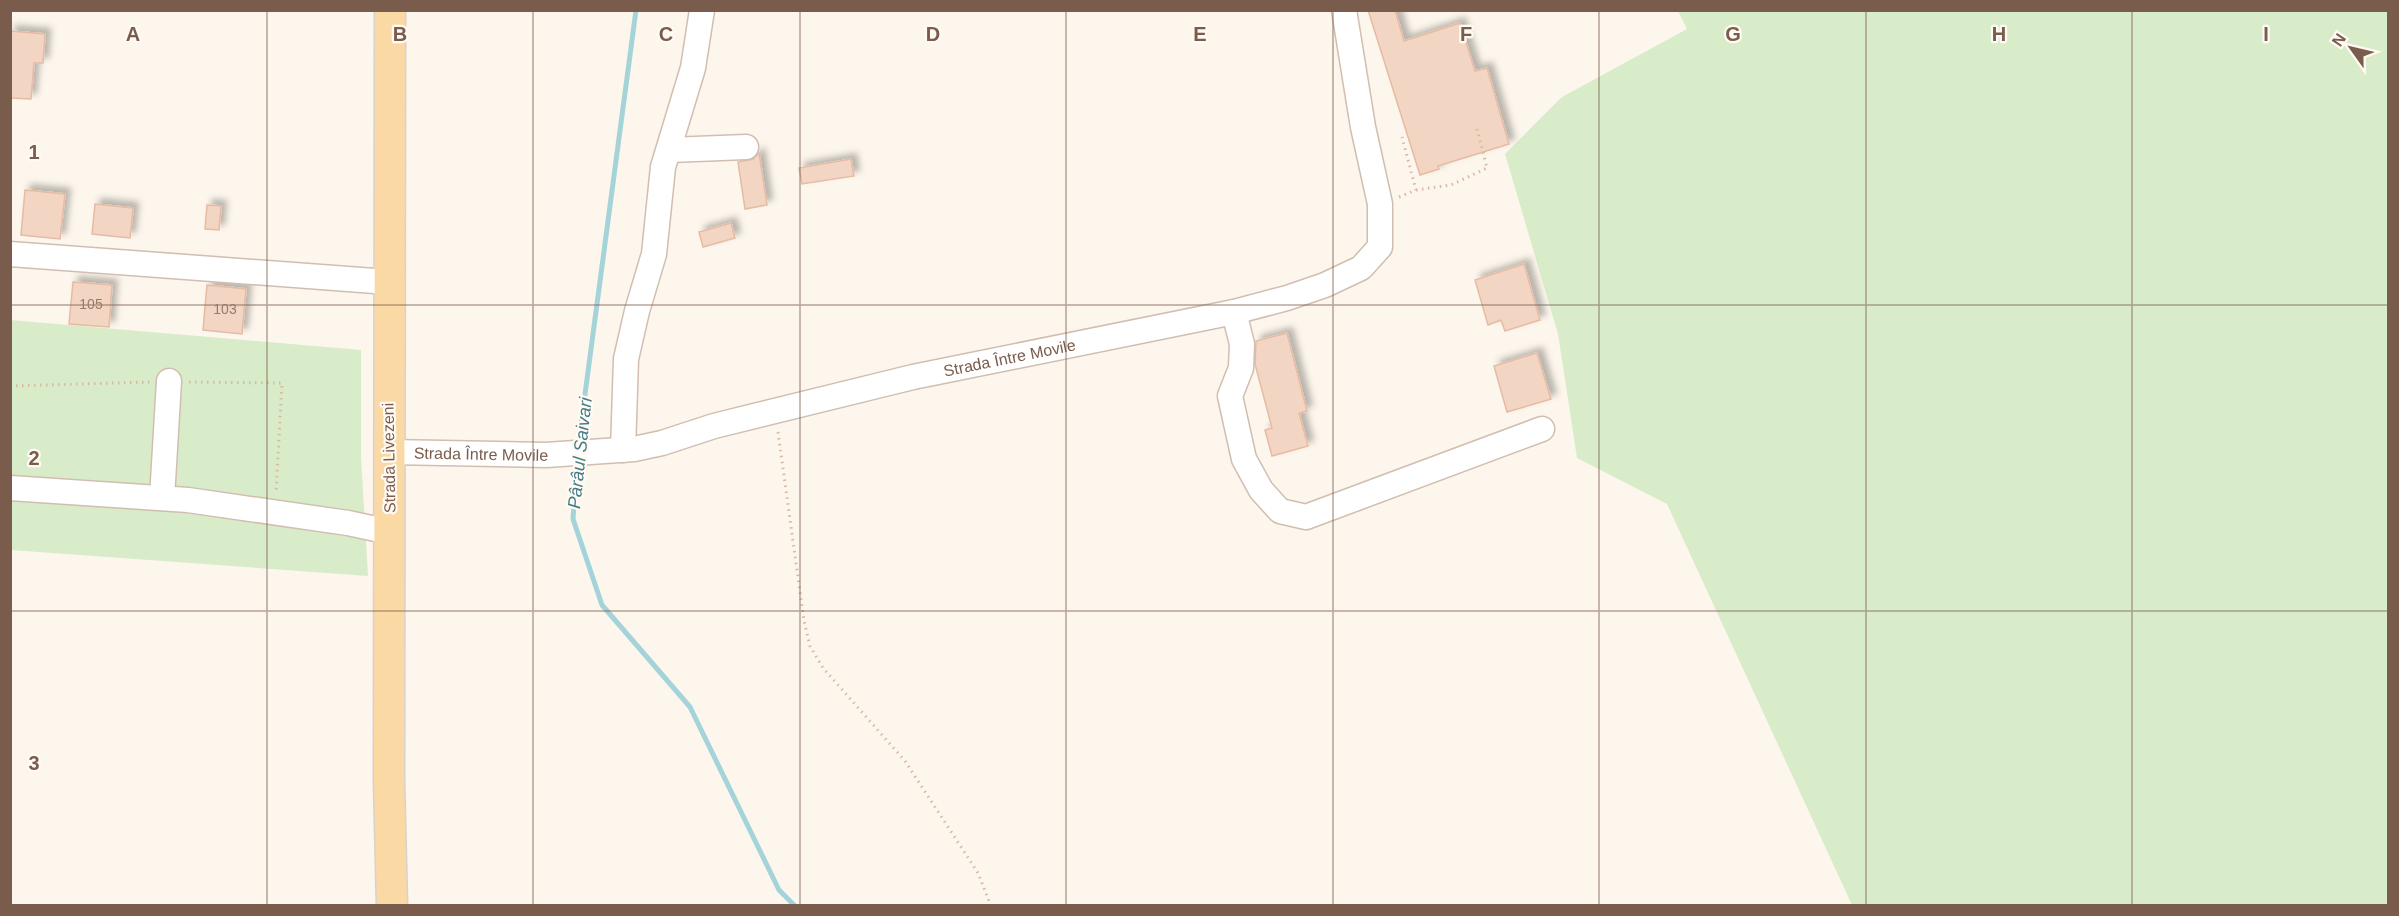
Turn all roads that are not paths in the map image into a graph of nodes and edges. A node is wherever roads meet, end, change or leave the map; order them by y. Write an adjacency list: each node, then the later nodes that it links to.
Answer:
1 (390, 10): 7 (main road, Strada Livezeni)
2 (702, 10): 5 (street)
3 (1344, 10): 8 (street, Strada Între Movile)
4 (746, 147): 5 (street)
5 (670, 150): 11 (street)
6 (10, 254): 7 (street)
7 (388, 282): 12 (main road, Strada Livezeni)
8 (1234, 312): 10 (street); 11 (street, Strada Între Movile)
9 (170, 381): 14 (street)
10 (1542, 429)
11 (623, 450): 12 (street, Strada Între Movile)
12 (389, 452): 15 (main road, Strada Livezeni)
13 (10, 488): 14 (street)
14 (162, 498): 15 (street)
15 (390, 532): 16 (main road, Strada Livezeni)
16 (392, 906)

